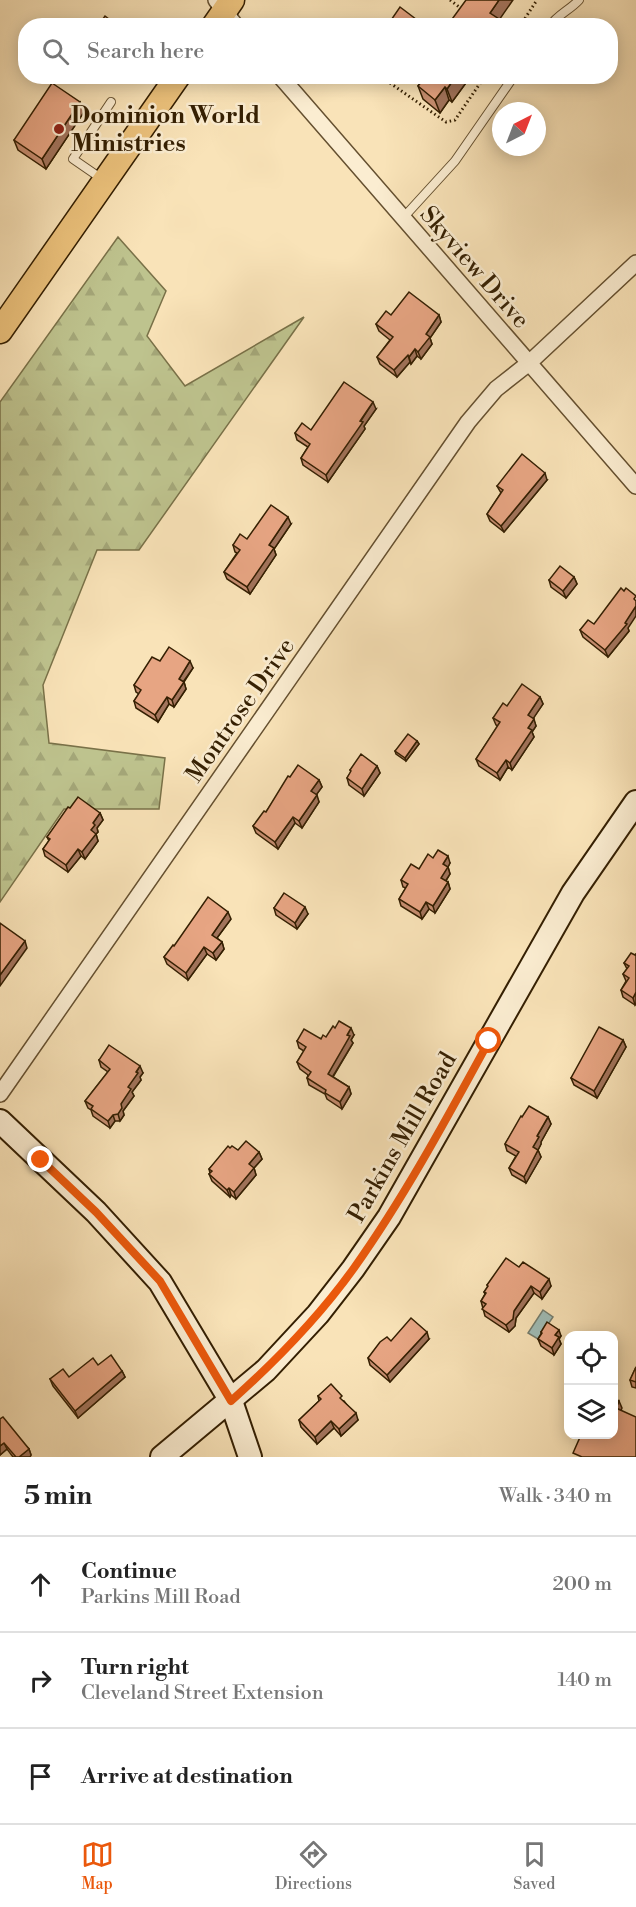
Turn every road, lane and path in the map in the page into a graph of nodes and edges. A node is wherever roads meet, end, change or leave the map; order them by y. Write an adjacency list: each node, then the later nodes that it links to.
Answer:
1 (450, 0): 4 (path)
2 (537, 0): 5 (path)
3 (579, 0): 6 (lane)
4 (470, 15)
5 (525, 18)
6 (555, 18)
7 (172, 84): 13 (main road)
8 (287, 84): 14 (street, Skyview Drive)
9 (391, 84): 10 (path)
10 (480, 84)
11 (508, 84): 14 (lane)
12 (111, 102): 13 (lane)
13 (105, 181): 16 (main road)
14 (403, 218): 17 (street, Skyview Drive)
15 (636, 263): 17 (street, Montrose Drive)
16 (0, 331)
17 (529, 363): 18 (street, Skyview Drive); 20 (street, Montrose Drive)
18 (636, 486)
19 (636, 802): 22 (street, Parkins Mill Road)
20 (0, 1094)
21 (0, 1122): 22 (street)
22 (231, 1401): 23 (street, Parkins Mill Road); 24 (street)
23 (162, 1457)
24 (250, 1457)

